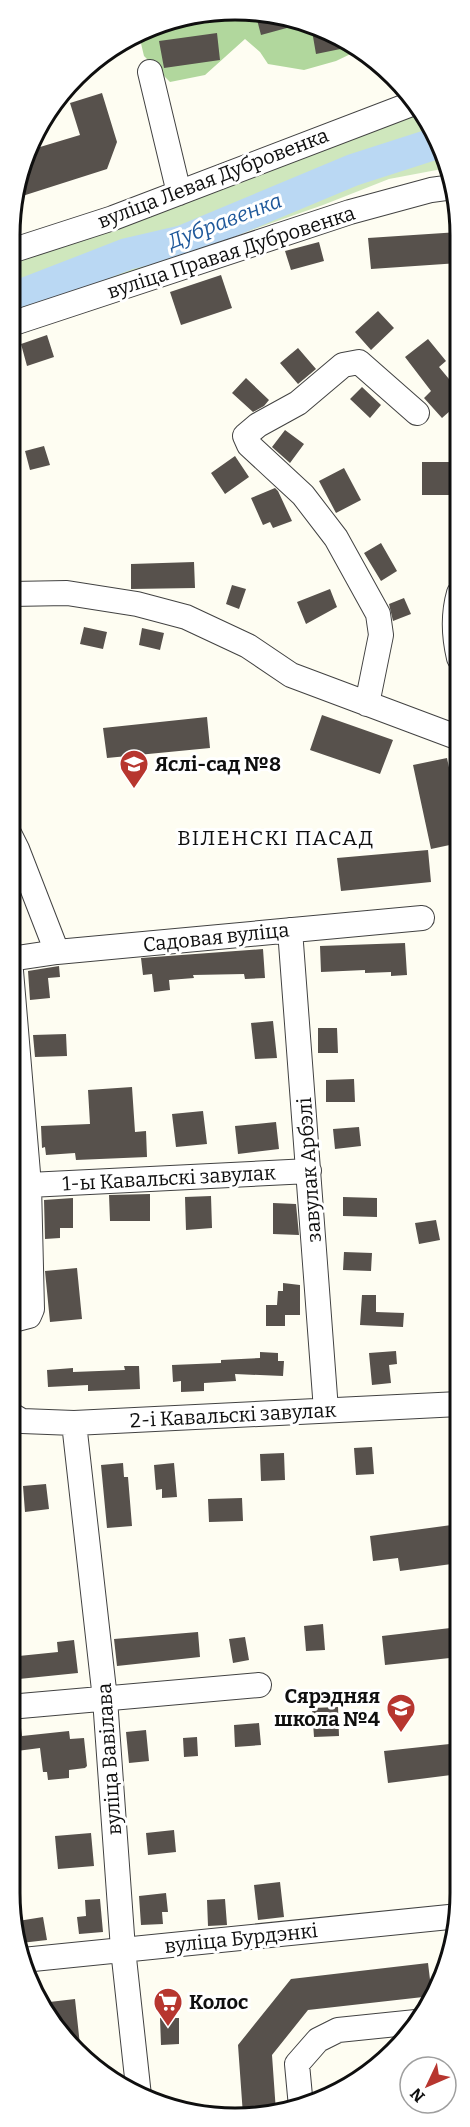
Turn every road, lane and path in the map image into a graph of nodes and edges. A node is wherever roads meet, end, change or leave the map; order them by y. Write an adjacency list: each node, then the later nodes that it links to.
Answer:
1 (150, 72): 4 (street)
2 (407, 106): 4 (street, вуліца Левая Дубровенка)
3 (445, 188): 6 (street, вуліца Правая Дубровенка)
4 (179, 193): 5 (street, вуліца Левая Дубровенка)
5 (20, 248)
6 (20, 321)
7 (417, 413): 9 (street)
8 (20, 594): 9 (street)
9 (367, 704): 10 (street)
10 (450, 735)
11 (20, 857): 14 (street)
12 (422, 918): 13 (street, Садовая вуліца)
13 (290, 930): 14 (street, Садовая вуліца); 17 (street, завулак Арбэлі)
14 (57, 952): 15 (street, Садовая вуліца)
15 (20, 958)
16 (20, 1078): 18 (street)
17 (309, 1171): 18 (street, 1-ы Кавальскі завулак); 21 (street, завулак Арбэлі)
18 (29, 1185): 19 (street)
19 (20, 1318)
20 (450, 1404): 21 (street, 2-і Кавальскі завулак)
21 (326, 1410): 23 (street, 2-і Кавальскі завулак)
22 (20, 1420): 23 (street, 2-і Кавальскі завулак)
23 (74, 1423): 25 (street, вуліца Вавілава)
24 (259, 1685): 25 (street)
25 (105, 1699): 26 (street); 28 (street, вуліца Вавілава)
26 (20, 1706)
27 (449, 1917): 28 (street, вуліца Бурдэнкі)
28 (123, 1949): 29 (street, вуліца Бурдэнкі); 31 (street, вуліца Вавілава)
29 (30, 1959)
30 (406, 2023): 32 (street)
31 (138, 2084)
32 (300, 2097)

